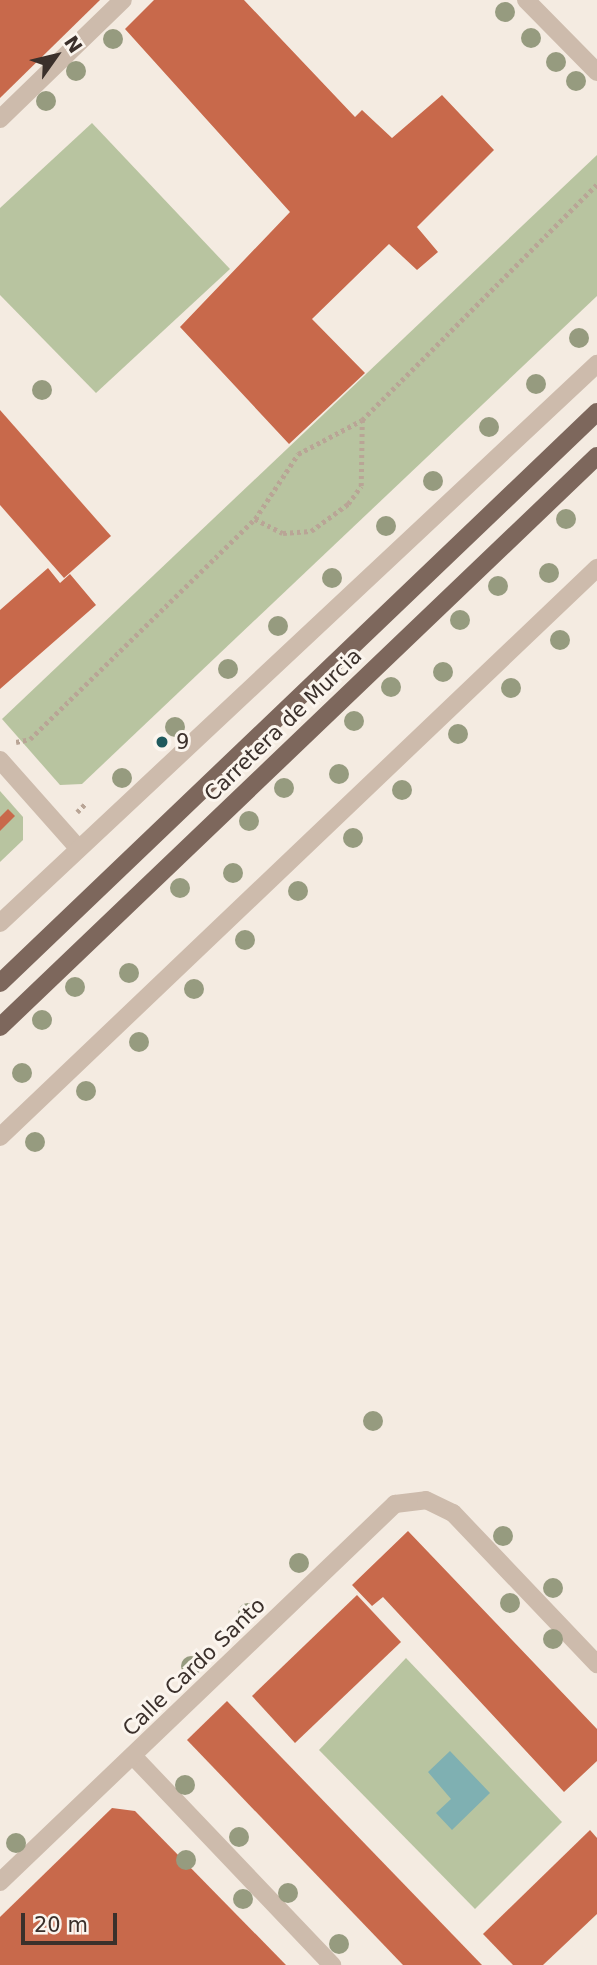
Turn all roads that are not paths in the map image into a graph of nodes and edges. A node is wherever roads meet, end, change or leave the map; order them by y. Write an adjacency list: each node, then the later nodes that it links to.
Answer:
1 (123, 0): 4 (street)
2 (526, 0): 3 (street)
3 (597, 72)
4 (0, 119)
5 (597, 365): 10 (street)
6 (597, 412): 12 (main road, Carretera de Murcia)
7 (597, 456): 13 (main road, Carretera de Murcia)
8 (597, 568): 14 (street)
9 (4, 752): 10 (street)
10 (78, 848): 11 (street)
11 (0, 923)
12 (0, 983)
13 (0, 1027)
14 (0, 1137)
15 (597, 1664): 16 (street, Calle Cardo Santo)
16 (134, 1756): 17 (street, Calle Cardo Santo); 18 (street)
17 (0, 1882)
18 (332, 1965)

